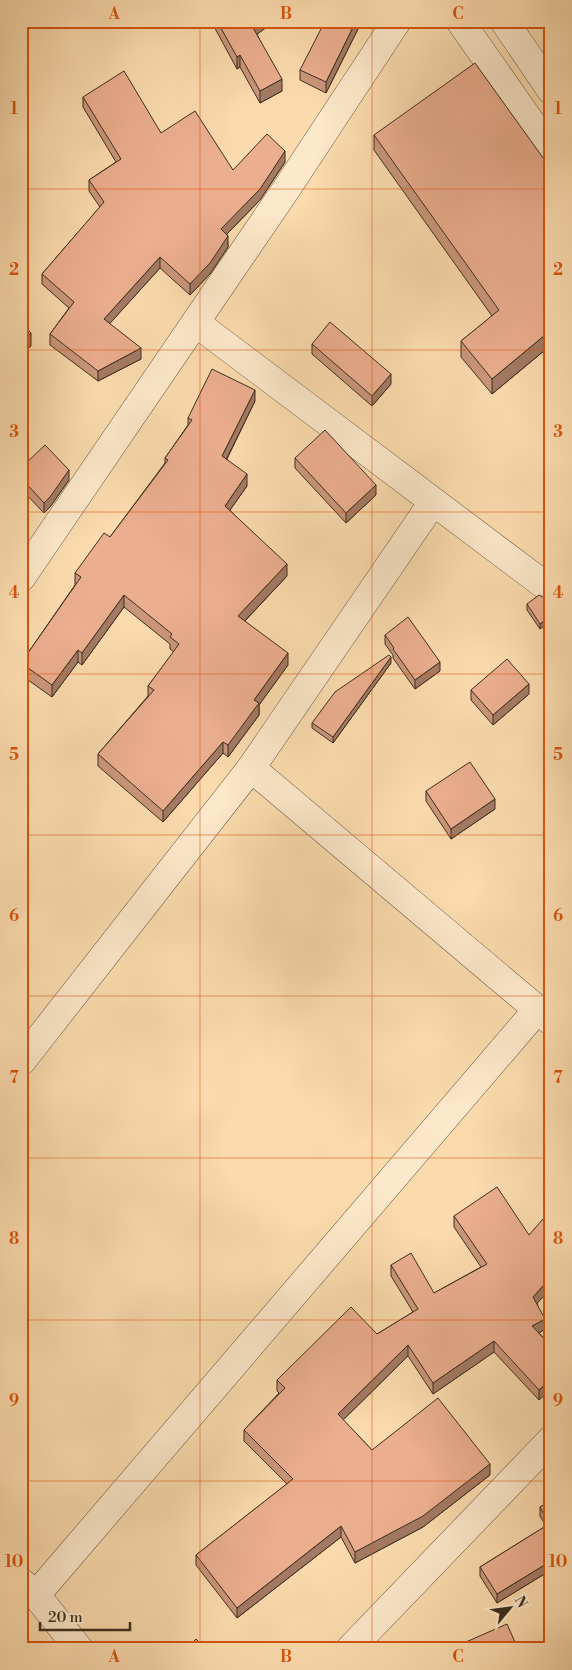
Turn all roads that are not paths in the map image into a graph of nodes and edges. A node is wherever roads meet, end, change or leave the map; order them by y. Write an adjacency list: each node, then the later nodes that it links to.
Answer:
1 (397, 21): 6 (street)
2 (460, 21): 5 (street)
3 (504, 21): 4 (street)
4 (551, 90)
5 (551, 151)
6 (196, 323): 7 (street); 8 (street)
7 (434, 502): 9 (street); 10 (street)
8 (21, 578)
9 (551, 590)
10 (251, 768): 11 (street); 12 (street)
11 (544, 1016): 14 (street)
12 (21, 1062)
13 (551, 1440): 16 (street)
14 (29, 1588): 15 (street)
15 (79, 1649)
16 (350, 1649)

